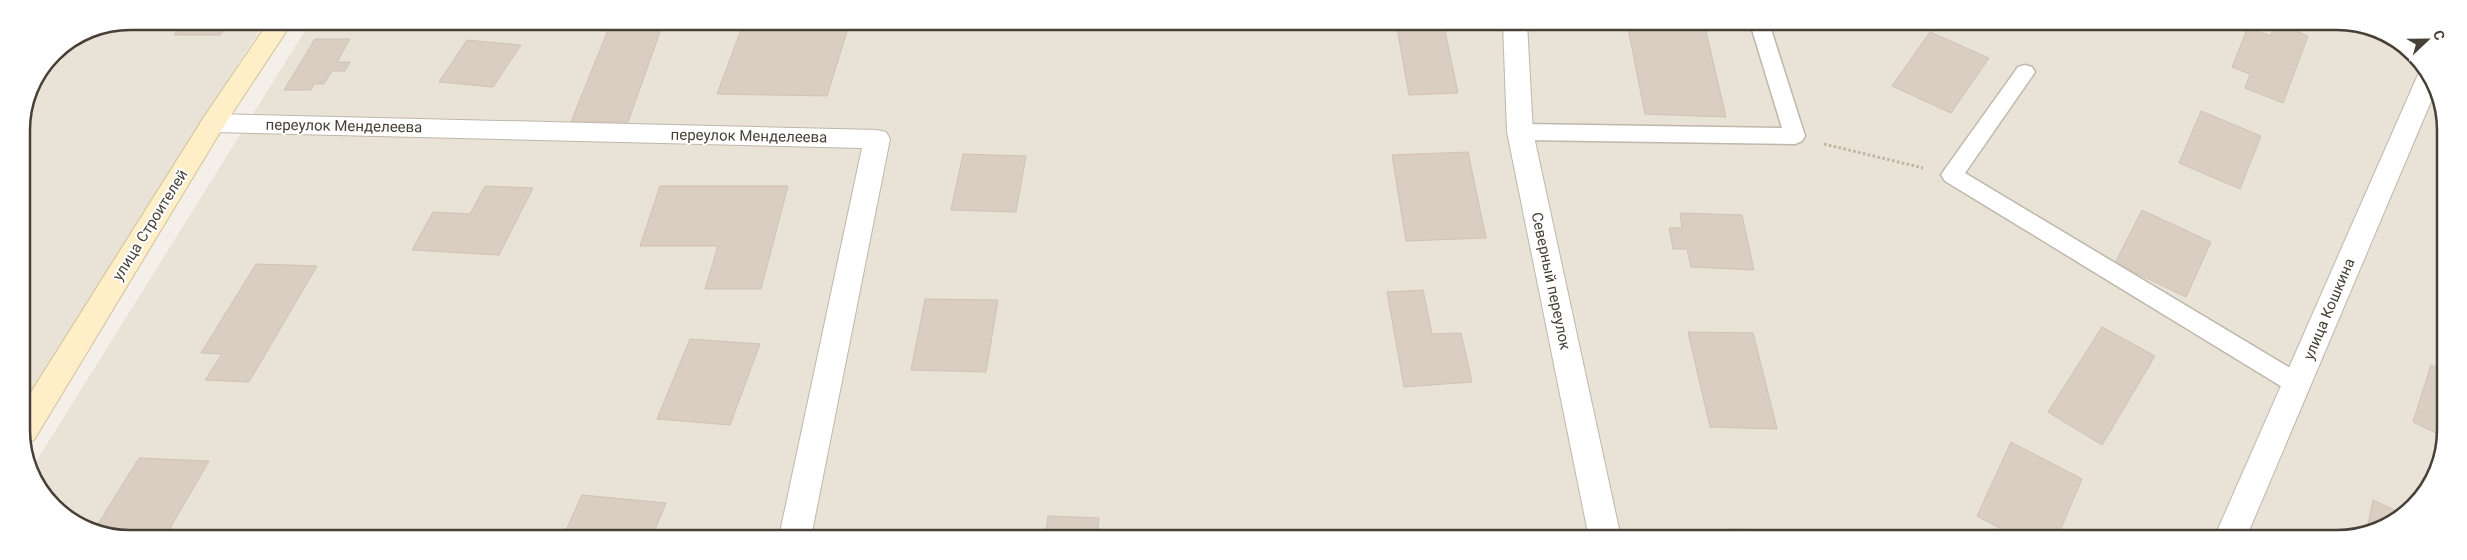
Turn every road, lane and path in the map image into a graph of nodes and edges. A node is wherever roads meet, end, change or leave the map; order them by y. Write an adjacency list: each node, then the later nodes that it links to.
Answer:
1 (275, 30): 6 (street, улица Строителей)
2 (1515, 30): 7 (street, Северный переулок)
3 (1761, 30): 8 (lane)
4 (2025, 72): 9 (lane)
5 (2426, 84): 10 (street, улица Кошкина)
6 (213, 123): 11 (street, улица Строителей); 12 (street, переулок Менделеева)
7 (1520, 132): 8 (lane); 13 (street, Северный переулок)
8 (1795, 136): 9 (path)
9 (1952, 175): 10 (lane)
10 (2297, 384): 14 (street, улица Кошкина)
11 (30, 420)
12 (796, 530)
13 (1603, 530)
14 (2233, 530)

